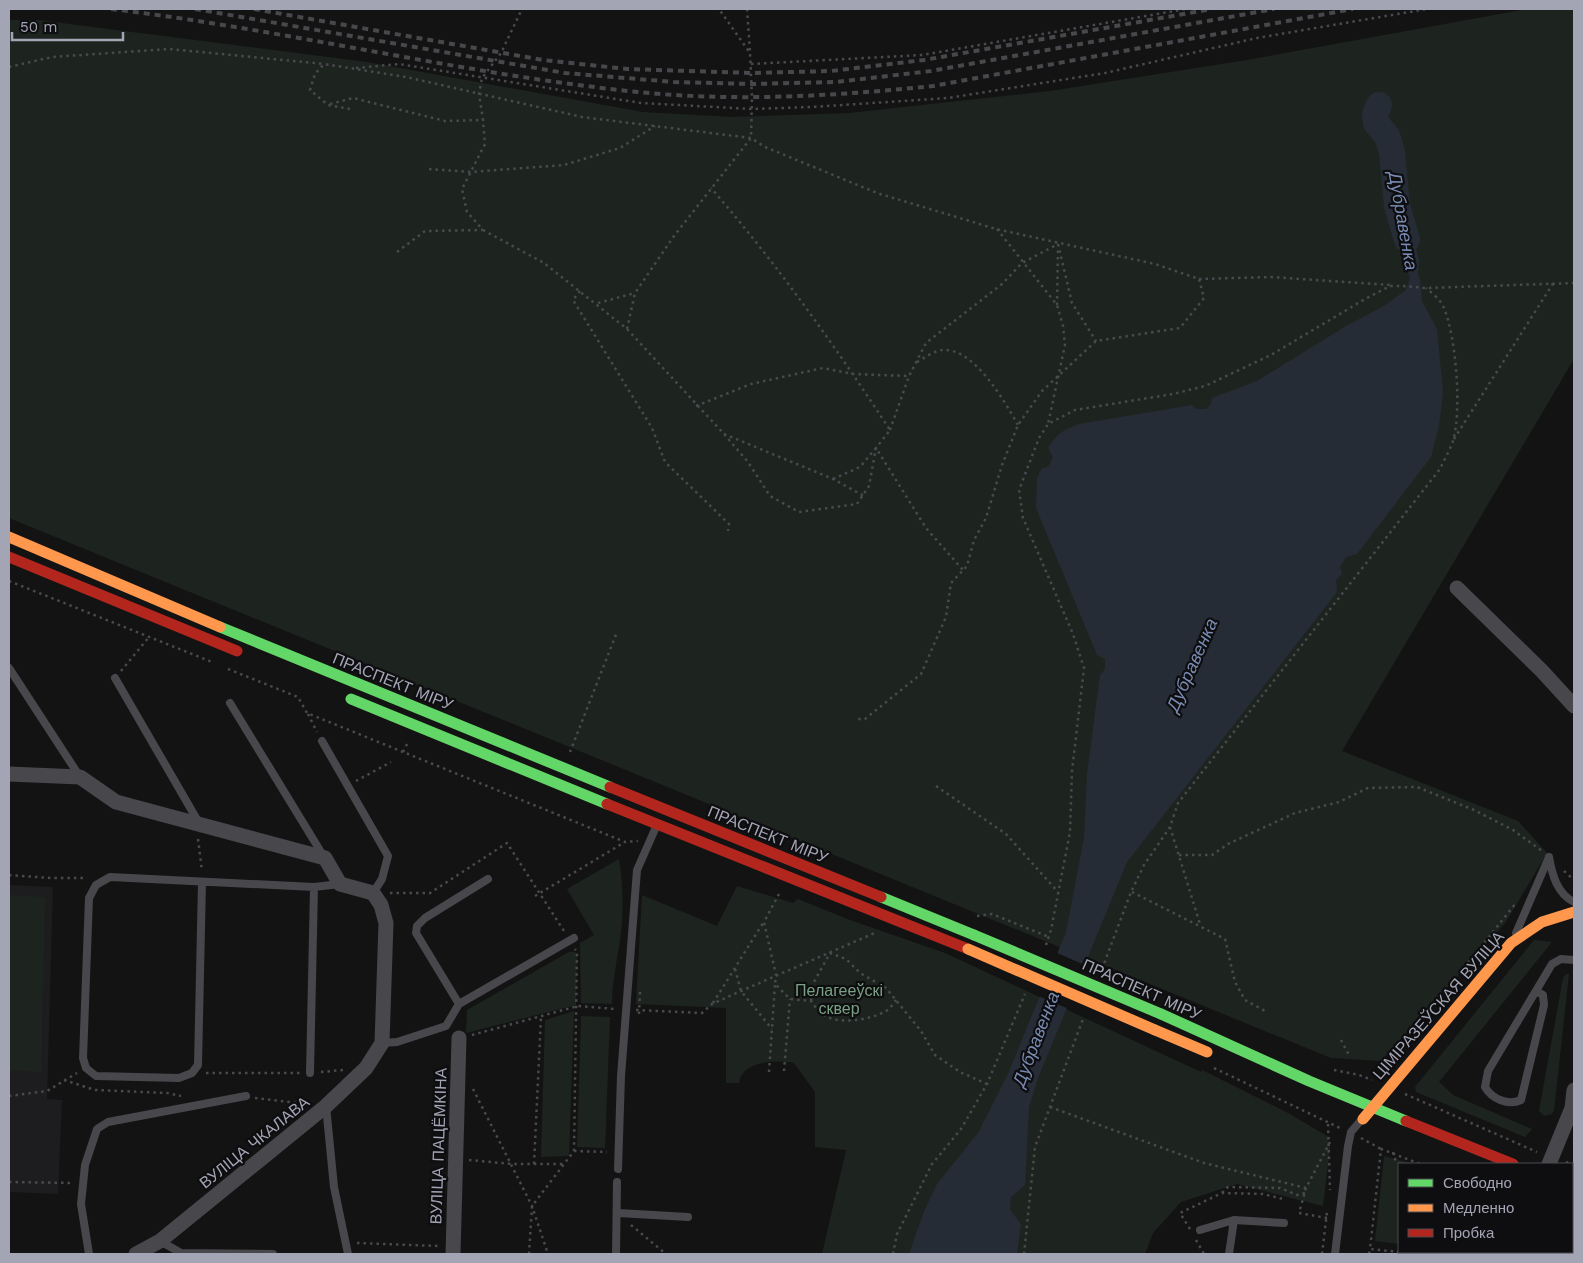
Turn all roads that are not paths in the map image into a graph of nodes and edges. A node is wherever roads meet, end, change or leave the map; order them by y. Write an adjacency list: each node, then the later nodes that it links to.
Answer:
1 (9, 537): 35 (main road, ПРАСПЕКТ МІРУ, bridge)
2 (9, 556): 4 (main road)
3 (1457, 588): 9 (street)
4 (245, 654)
5 (9, 668): 12 (lane)
6 (115, 678): 13 (lane)
7 (344, 696): 14 (main road, ПРАСПЕКТ МІРУ)
8 (230, 703): 15 (lane)
9 (1574, 706)
10 (322, 741): 20 (lane)
11 (9, 774): 12 (street)
12 (80, 777): 13 (street)
13 (196, 822): 15 (street)
14 (656, 825): 30 (main road, ПРАСПЕКТ МІРУ, bridge); 39 (lane)
15 (325, 858): 18 (street)
16 (488, 879): 27 (lane)
17 (202, 882): 17 (lane); 19 (lane)
18 (340, 884): 19 (lane); 20 (street)
19 (314, 887): 31 (lane)
20 (373, 893): 29 (street)
21 (1574, 902): 24 (lane)
22 (1574, 912): 24 (main road, ЦІМІРАЗЕЎСКАЯ ВУЛІЦА)
23 (574, 938): 27 (lane)
24 (1511, 944): 35 (main road, ЦІМІРАЗЕЎСКАЯ ВУЛІЦА)
25 (1574, 960): 26 (lane)
26 (1536, 991): 26 (lane)
27 (459, 1004): 29 (lane)
28 (459, 1038): 47 (street, ВУЛІЦА ПАЦЁМКІНА)
29 (382, 1043): 34 (street, ВУЛІЦА ЧКАЛАВА)
30 (1216, 1056)
31 (310, 1073)
32 (1574, 1090): 38 (street)
33 (246, 1096): 48 (lane)
34 (326, 1106): 46 (street, ВУЛІЦА ЧКАЛАВА); 51 (lane)
35 (1373, 1107): 36 (main road, ЦІМІРАЗЕЎСКАЯ ВУЛІЦА); 37 (main road, ПРАСПЕКТ МІРУ)
36 (1363, 1119): 54 (lane)
37 (1511, 1163)
38 (1549, 1163)
39 (618, 1169)
40 (617, 1182): 41 (lane)
41 (618, 1213): 42 (lane); 52 (lane)
42 (688, 1217)
43 (1234, 1220): 44 (lane); 45 (lane); 53 (lane)
44 (1284, 1223)
45 (1200, 1230)
46 (160, 1241): 49 (street, ВУЛІЦА ЧКАЛАВА); 50 (lane)
47 (453, 1250)
48 (89, 1254)
49 (136, 1254)
50 (273, 1254)
51 (348, 1254)
52 (616, 1254)
53 (1229, 1254)
54 (1334, 1254)

